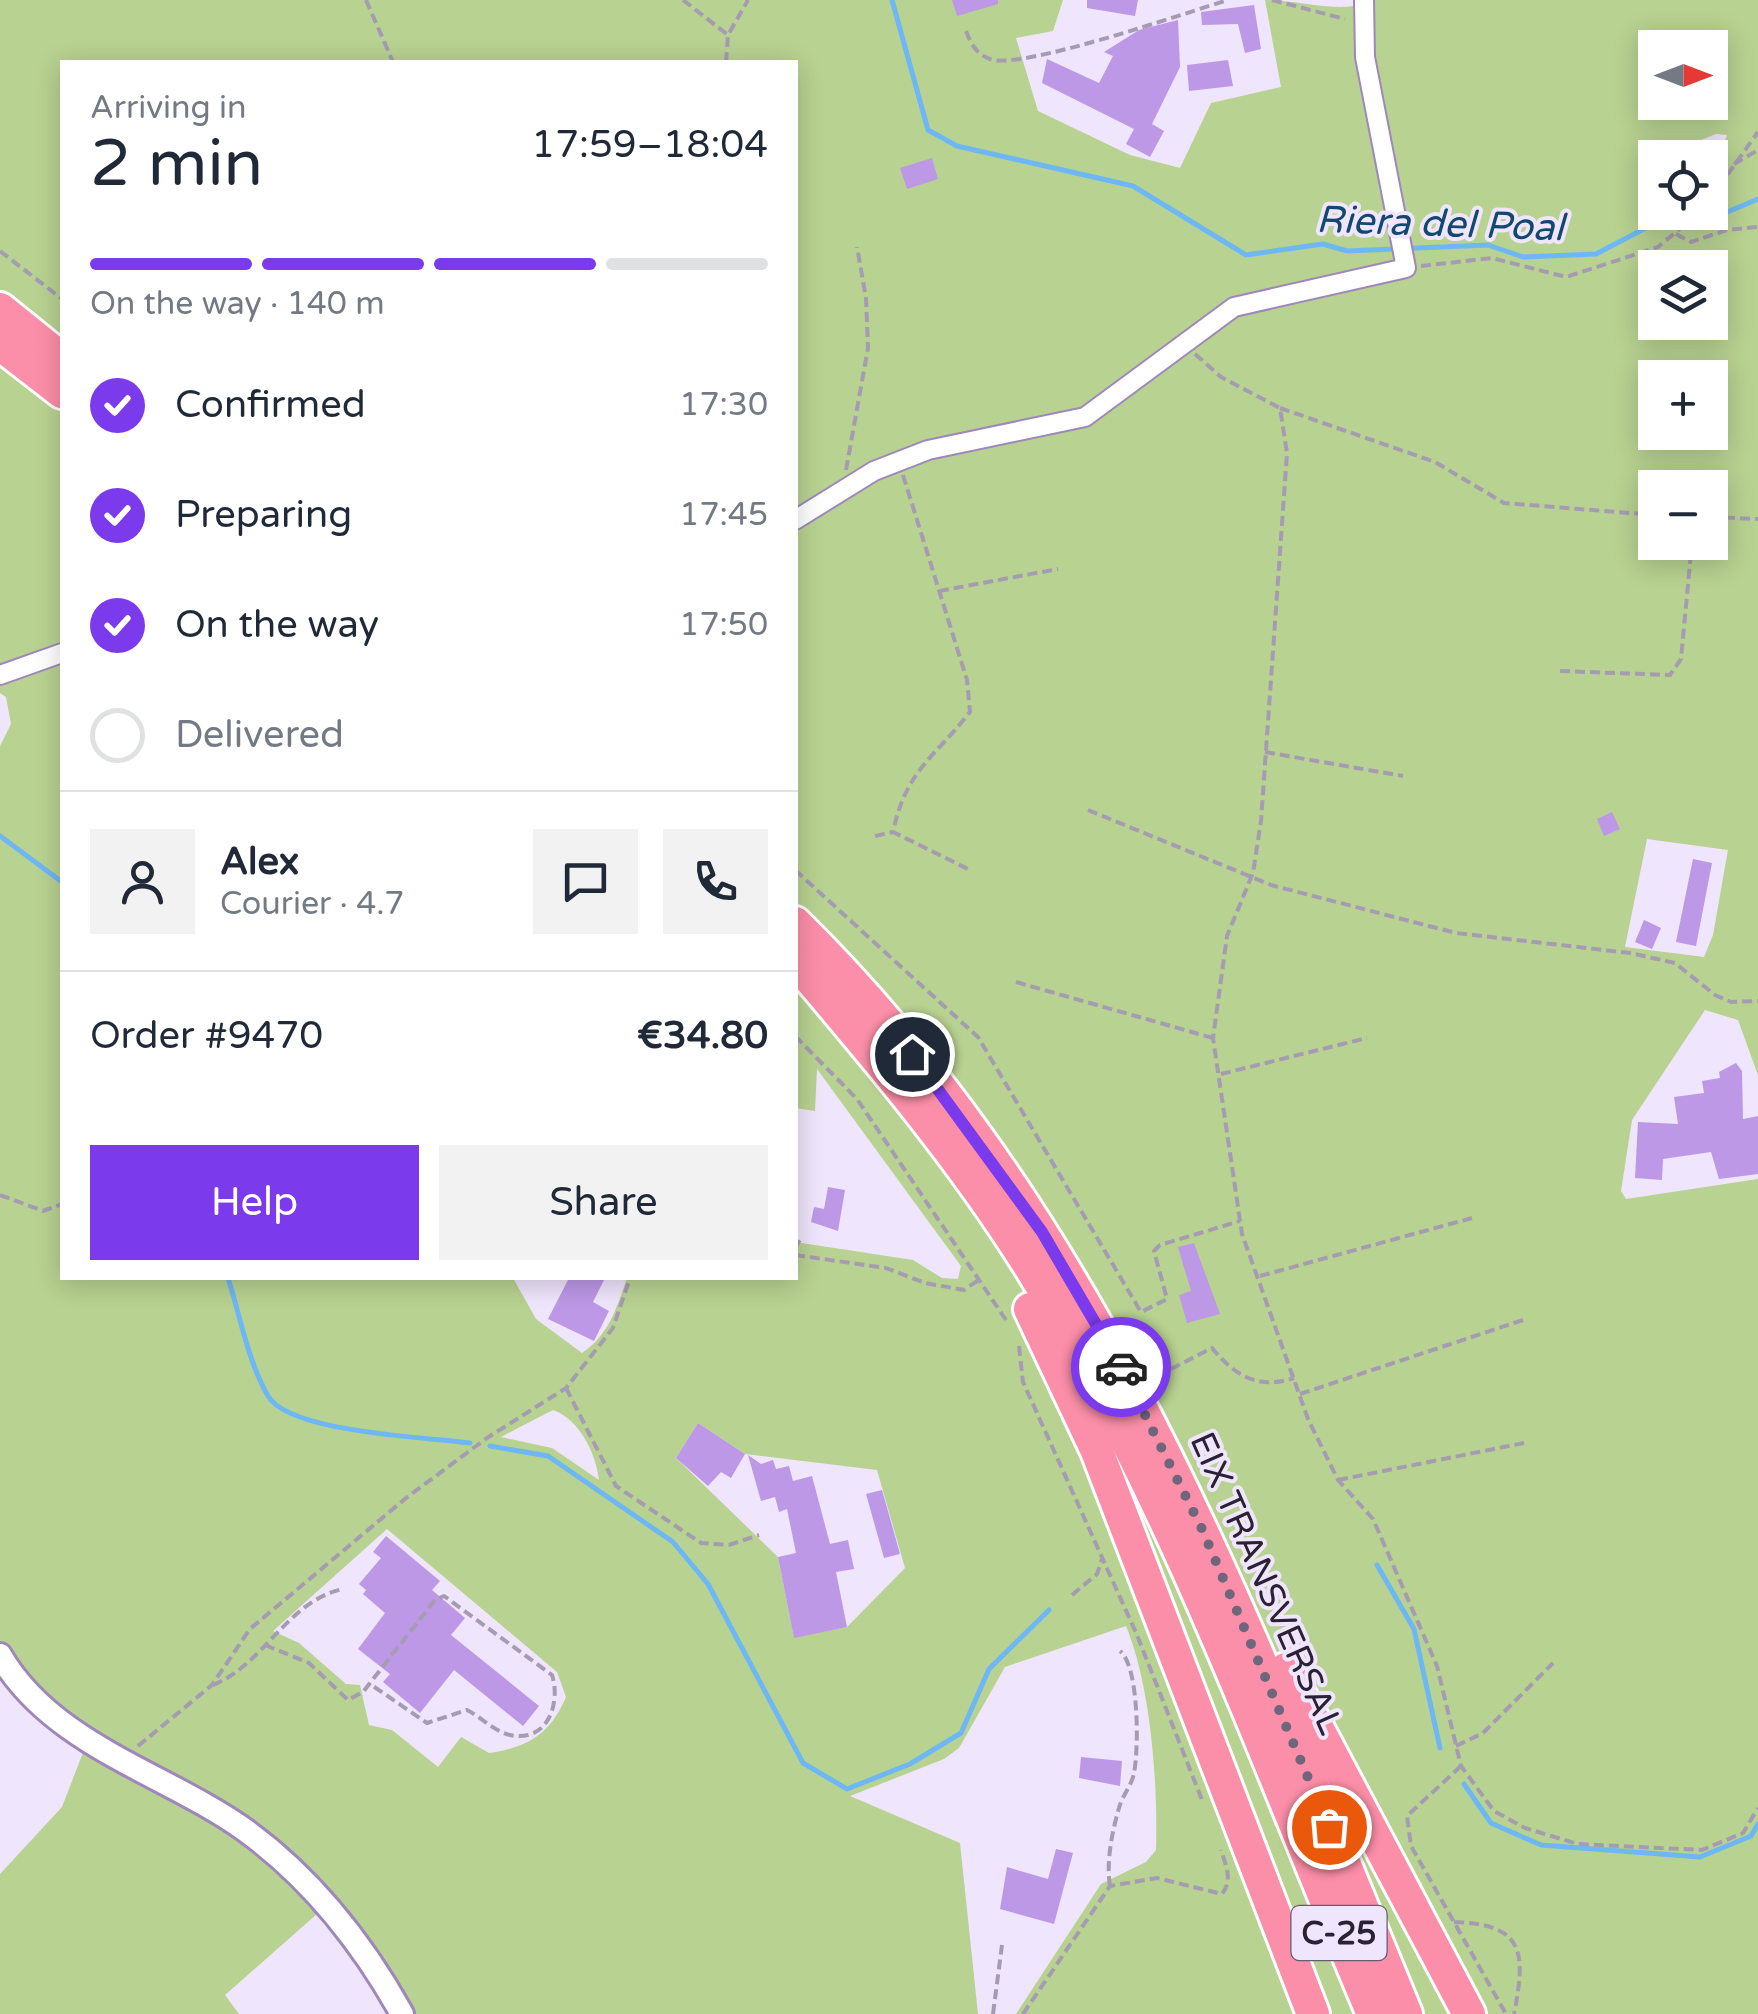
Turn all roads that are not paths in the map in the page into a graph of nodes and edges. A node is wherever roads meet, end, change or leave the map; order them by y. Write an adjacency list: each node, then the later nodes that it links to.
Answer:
1 (1364, 0): 6 (street)
2 (0, 309): 4 (highway)
3 (0, 344): 5 (highway)
4 (60, 357)
5 (60, 390)
6 (798, 518)
7 (60, 654): 8 (street)
8 (0, 675)
9 (798, 926): 12 (highway, EIX TRANSVERSAL / C-25)
10 (798, 965): 16 (highway, EIX TRANSVERSAL / C-25)
11 (798, 990): 15 (highway)
12 (1142, 1403): 17 (highway, EIX TRANSVERSAL / C-25); 18 (highway)
13 (0, 1655): 14 (street)
14 (402, 2014)
15 (1313, 2014)
16 (1373, 2014)
17 (1406, 2014)
18 (1468, 2014)

